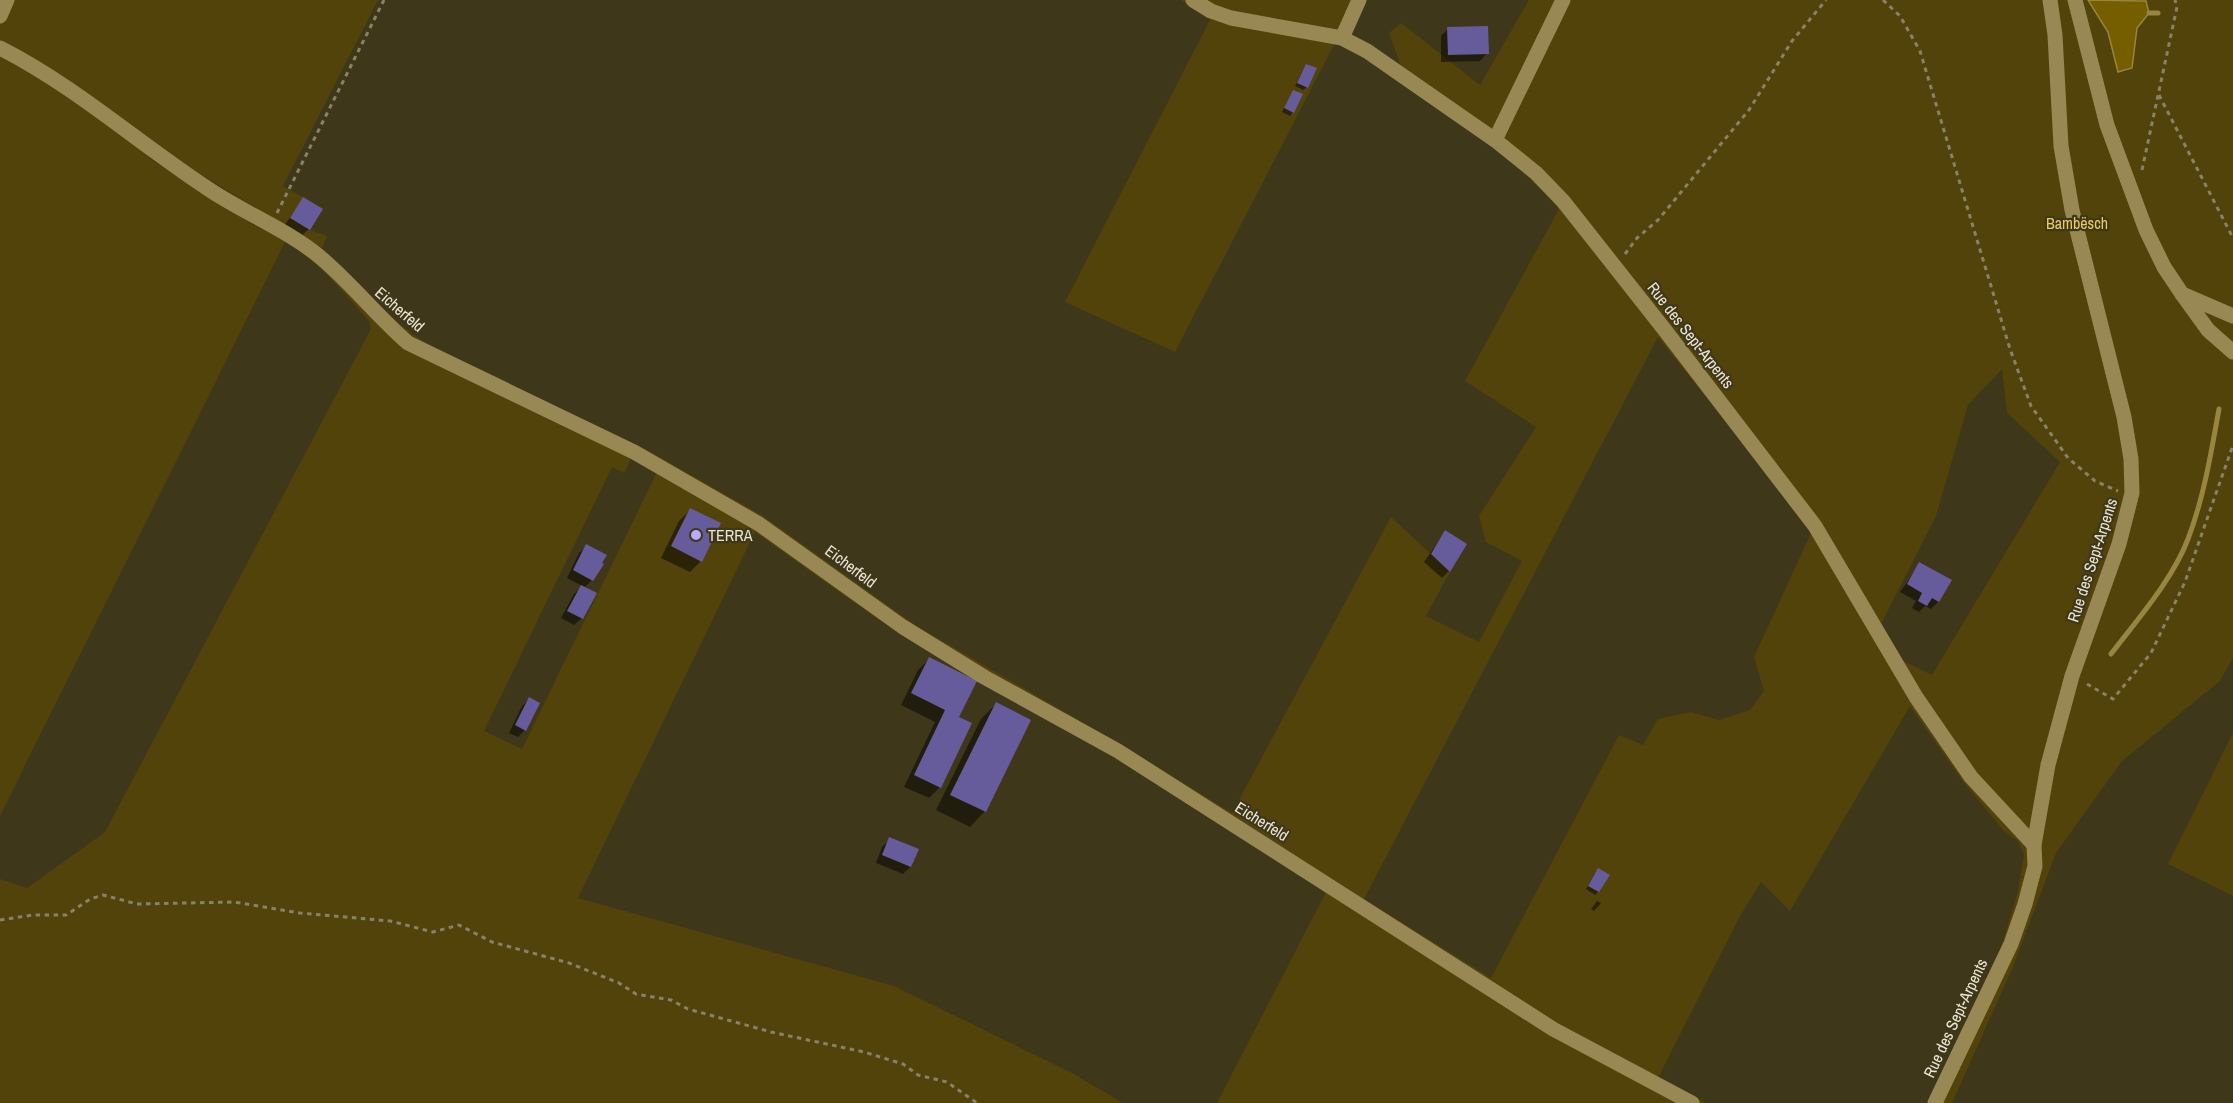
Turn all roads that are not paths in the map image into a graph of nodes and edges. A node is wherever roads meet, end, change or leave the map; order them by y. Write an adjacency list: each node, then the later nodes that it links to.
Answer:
1 (7, 0): 7 (street)
2 (1193, 0): 8 (street, Rue des Sept-Arpents)
3 (1359, 0): 8 (street)
4 (1563, 0): 10 (street)
5 (2050, 0): 14 (street, Rue des Sept-Arpents)
6 (2075, 0): 11 (street)
7 (0, 16)
8 (1342, 38): 10 (street, Rue des Sept-Arpents)
9 (0, 48): 15 (street, Eicherfeld)
10 (1496, 140): 14 (street, Rue des Sept-Arpents)
11 (2182, 294): 12 (street); 13 (street)
12 (2233, 316)
13 (2233, 352)
14 (2034, 845): 16 (street, Rue des Sept-Arpents)
15 (1692, 1103)
16 (1935, 1103)

